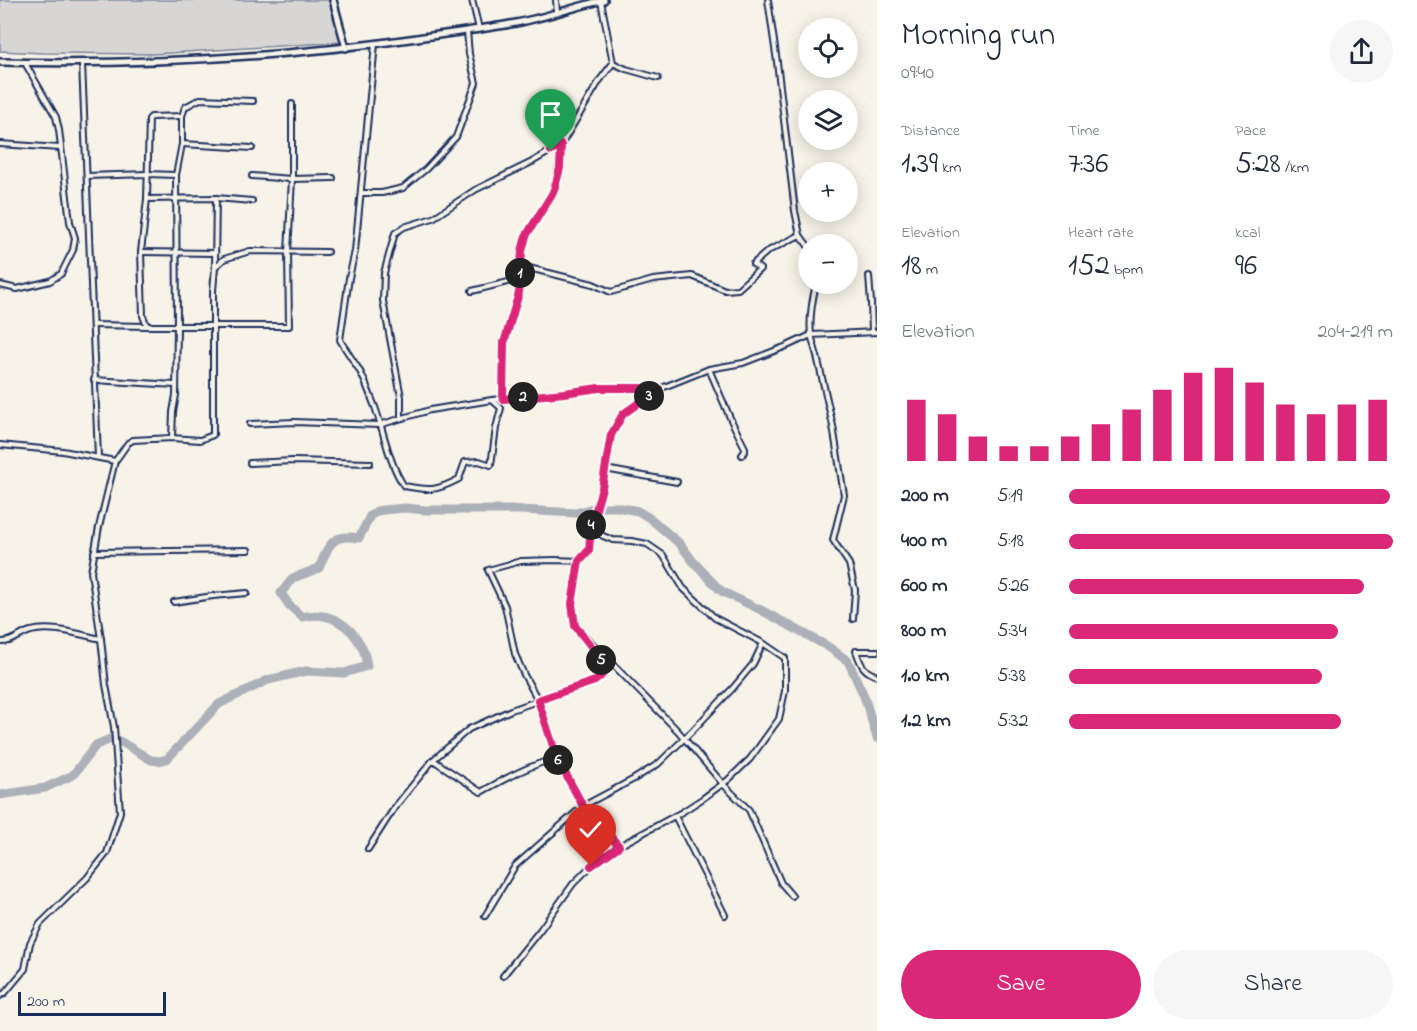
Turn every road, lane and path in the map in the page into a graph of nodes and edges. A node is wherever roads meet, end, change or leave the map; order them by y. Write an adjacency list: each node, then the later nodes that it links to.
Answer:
1 (333, 0): 10 (main road)
2 (472, 0): 7 (street)
3 (556, 0): 6 (street)
4 (603, 0): 6 (main road); 14 (street)
5 (768, 0): 35 (street)
6 (557, 13): 7 (main road)
7 (479, 29): 8 (main road)
8 (467, 31): 9 (main road); 30 (street)
9 (375, 44): 10 (main road); 30 (street)
10 (346, 48): 13 (main road)
11 (0, 63): 12 (main road)
12 (26, 63): 13 (main road); 22 (street)
13 (82, 63): 26 (street)
14 (614, 63): 15 (street); 21 (street)
15 (658, 78)
16 (253, 101): 18 (street)
17 (292, 104): 29 (street)
18 (183, 116): 20 (street); 24 (street)
19 (0, 144): 22 (street)
20 (182, 144): 23 (street); 25 (street)
21 (561, 145): 42 (street); 61 (street)
22 (60, 148): 46 (street)
23 (252, 148)
24 (147, 174): 25 (street); 26 (street); 32 (street)
25 (176, 175): 33 (street)
26 (87, 176): 49 (street)
27 (252, 176): 29 (street)
28 (333, 178): 29 (street)
29 (292, 179): 39 (street)
30 (361, 194): 63 (street)
31 (216, 198): 33 (street); 34 (street); 41 (street)
32 (147, 199): 33 (street); 37 (street)
33 (176, 199): 38 (street)
34 (252, 201)
35 (800, 234)
36 (798, 236): 42 (street)
37 (141, 252): 38 (street); 50 (street)
38 (177, 252): 41 (street); 51 (street)
39 (288, 252): 40 (street); 43 (street); 52 (street)
40 (327, 252)
41 (215, 253): 43 (street)
42 (520, 266): 45 (street)
43 (215, 267): 52 (street)
44 (869, 276): 53 (street)
45 (520, 279): 47 (street); 59 (street)
46 (0, 285)
47 (472, 291)
48 (814, 294): 54 (street)
49 (93, 325): 50 (street); 56 (street)
50 (147, 326): 51 (street)
51 (177, 326): 52 (street); 57 (street)
52 (213, 326): 64 (street)
53 (874, 332): 54 (street)
54 (811, 335): 55 (street); 79 (street)
55 (709, 369): 58 (street); 66 (street)
56 (94, 380): 57 (street); 67 (street)
57 (175, 385): 64 (street)
58 (659, 389): 59 (street); 71 (street)
59 (503, 399): 60 (street)
60 (492, 400): 61 (street); 63 (street)
61 (401, 418): 63 (street)
62 (250, 424): 63 (street)
63 (379, 425)
64 (172, 438): 68 (street)
65 (0, 445): 67 (street)
66 (742, 455)
67 (98, 457): 68 (street)
68 (116, 461): 75 (street)
69 (250, 463): 70 (street)
70 (370, 463)
71 (605, 469): 72 (street); 73 (street)
72 (677, 482)
73 (591, 527): 76 (street); 83 (street)
74 (248, 550): 75 (street)
75 (94, 552): 81 (street)
76 (579, 561): 80 (street); 86 (street)
77 (247, 593): 78 (street)
78 (174, 602)
79 (853, 619)
80 (575, 626): 86 (street); 87 (street)
81 (101, 639): 82 (street); 99 (street)
82 (0, 642)
83 (763, 643): 87 (street); 90 (street)
84 (877, 651): 85 (street)
85 (877, 676)
86 (538, 700): 88 (street); 89 (street)
87 (685, 739): 90 (street); 91 (street)
88 (557, 758): 89 (street); 91 (street)
89 (433, 760): 94 (street)
90 (723, 784): 92 (street); 95 (street)
91 (583, 806): 93 (street); 97 (street)
92 (675, 816): 93 (street); 96 (street)
93 (619, 846): 98 (street)
94 (368, 849)
95 (792, 896)
96 (724, 915)
97 (485, 916)
98 (503, 976)
99 (0, 996)

